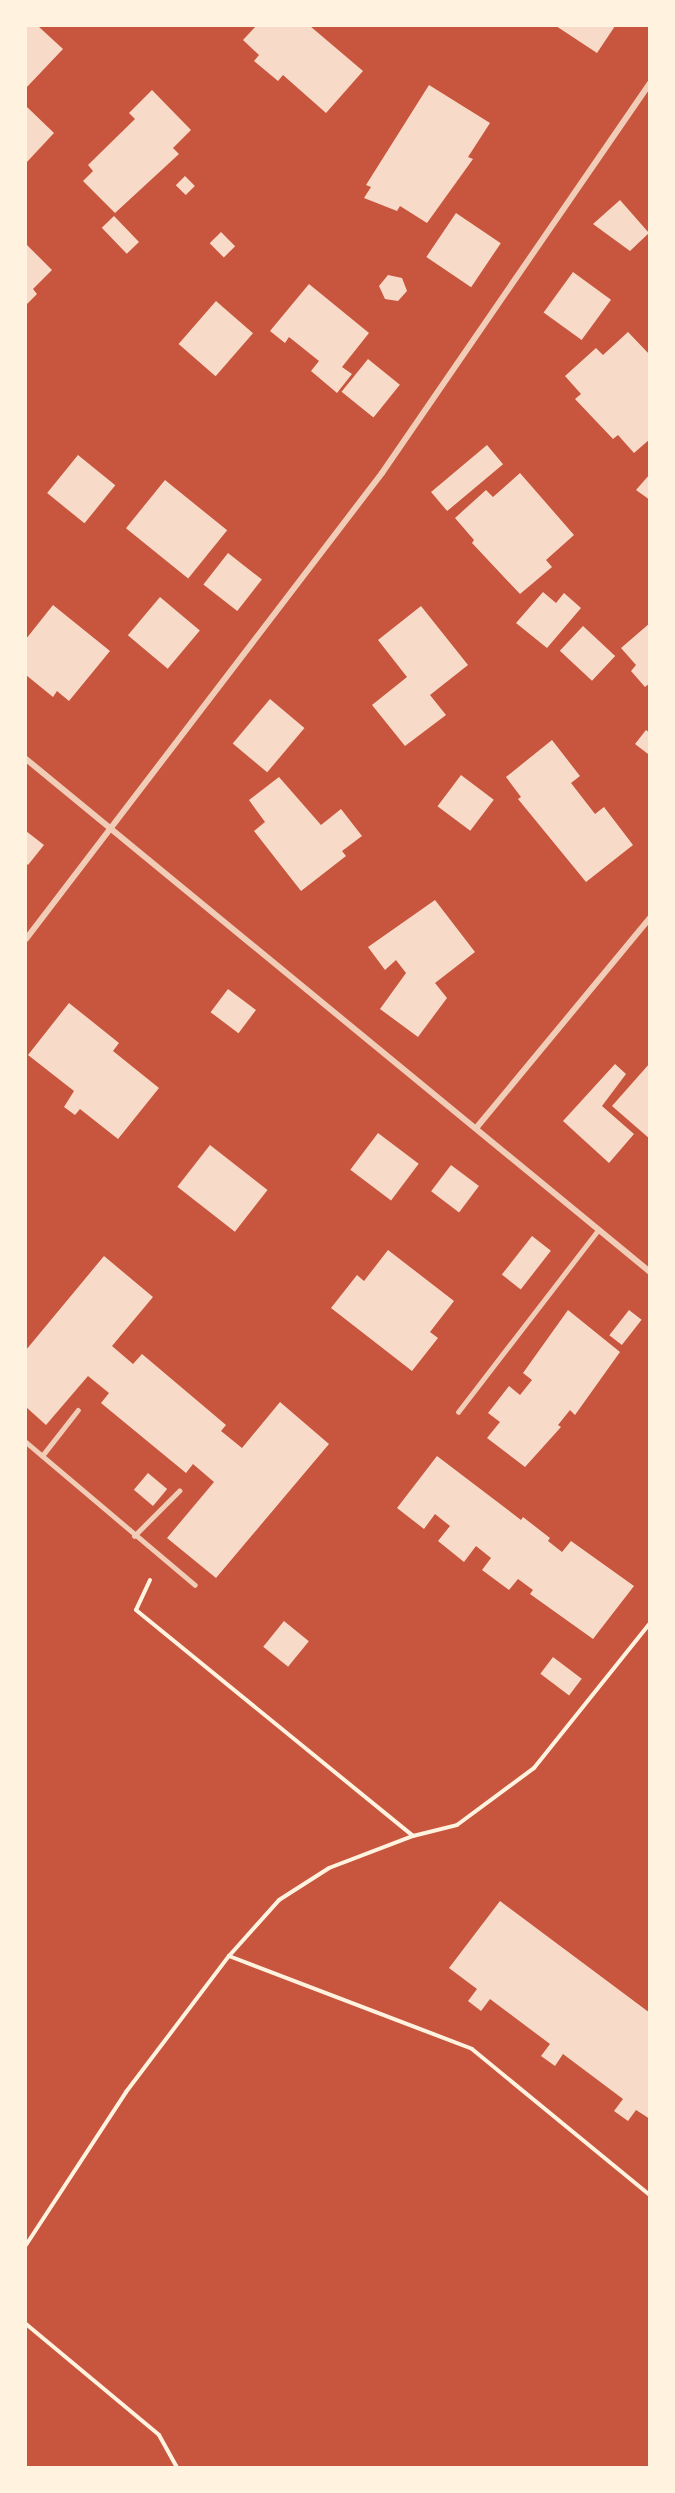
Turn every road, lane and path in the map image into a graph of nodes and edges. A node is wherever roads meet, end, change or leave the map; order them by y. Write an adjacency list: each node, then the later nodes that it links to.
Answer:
1 (650, 83): 3 (street)
2 (26, 759): 3 (street)
3 (113, 829): 5 (street); 6 (street)
4 (650, 918): 6 (street)
5 (26, 939)
6 (477, 1127): 7 (street)
7 (598, 1230): 8 (street); 10 (lane)
8 (650, 1272)
9 (78, 1410): 12 (lane)
10 (458, 1412)
11 (26, 1442): 12 (lane)
12 (42, 1456): 14 (lane)
13 (179, 1491): 14 (lane)
14 (134, 1536): 15 (lane)
15 (161, 1557): 16 (lane); 18 (path)
16 (195, 1585)
17 (650, 1623): 18 (path)
18 (413, 1836): 19 (path)
19 (229, 1956): 20 (path); 21 (path)
20 (650, 2195)
21 (26, 2245)
22 (26, 2324): 23 (path)
23 (177, 2468)

